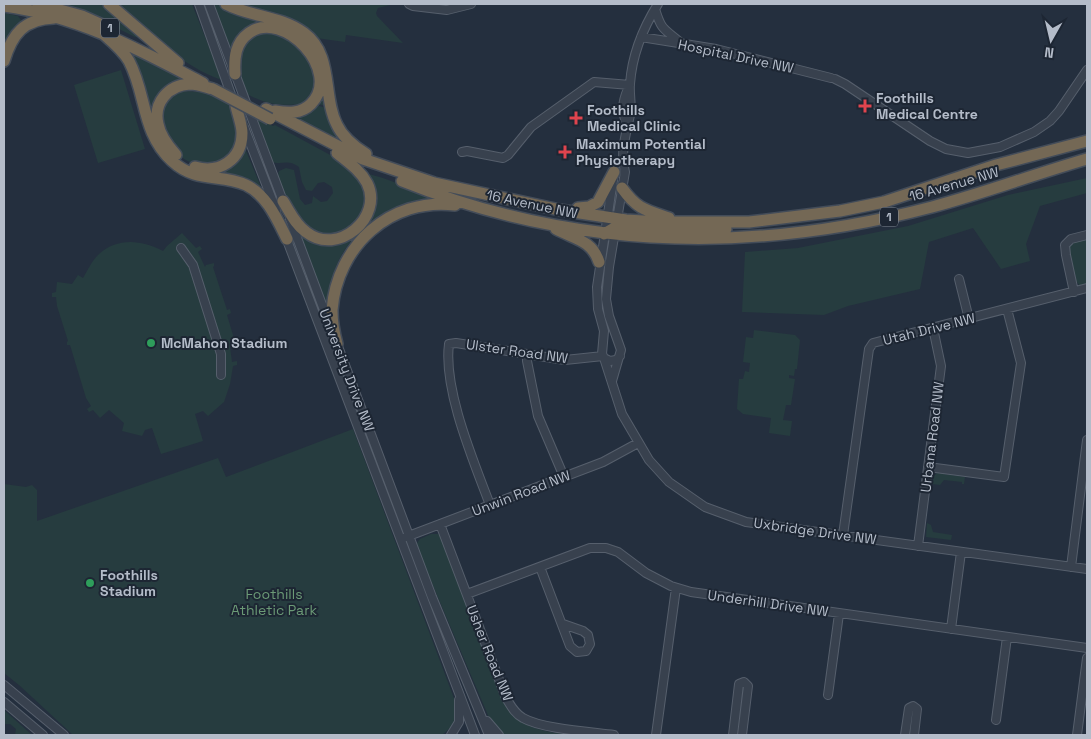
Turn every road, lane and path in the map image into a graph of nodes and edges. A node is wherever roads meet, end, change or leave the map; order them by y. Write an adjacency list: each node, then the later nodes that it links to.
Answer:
1 (38, 4): 17 (highway, 16 Avenue NW / 1)
2 (108, 4): 17 (highway)
3 (199, 4): 22 (street, University Drive NW)
4 (209, 4): 19 (street, University Drive NW)
5 (226, 4): 31 (highway)
6 (409, 4): 11 (street)
7 (447, 4): 11 (street)
8 (471, 4): 11 (street)
9 (657, 6): 14 (street); 15 (street)
10 (7, 7): 12 (highway, 16 Avenue NW / 1)
11 (456, 8)
12 (63, 19): 13 (highway, 16 Avenue NW / 1); 16 (highway)
13 (100, 32): 20 (highway, 16 Avenue NW / 1); 42 (highway)
14 (641, 37): 15 (street, Hospital Drive NW); 21 (street)
15 (681, 43): 18 (street, Hospital Drive NW)
16 (4, 61)
17 (178, 63): 20 (highway, 16 Avenue NW / 1)
18 (1087, 70)
19 (235, 74): 23 (highway); 34 (street, University Drive NW)
20 (211, 84): 22 (highway); 23 (highway, 16 Avenue NW / 1, bridge)
21 (630, 85): 26 (street); 28 (street)
22 (236, 106): 42 (street, University Drive NW)
23 (268, 114): 27 (highway, 16 Avenue NW / 1); 31 (highway, 16 Avenue NW / 1)
24 (1087, 133): 30 (highway)
25 (1087, 141): 30 (highway, 16 Avenue NW / 1)
26 (462, 152)
27 (337, 153): 34 (highway); 36 (highway, 16 Avenue NW / 1)
28 (622, 160): 32 (street); 33 (street)
29 (1085, 160): 40 (highway, 16 Avenue NW / 1)
30 (996, 165): 35 (highway, 16 Avenue NW / 1)
31 (391, 170): 37 (highway, 16 Avenue NW / 1)
32 (614, 172): 37 (highway); 40 (street)
33 (622, 188): 38 (highway); 40 (street)
34 (283, 201): 51 (street, University Drive NW)
35 (884, 202): 38 (highway, 16 Avenue NW / 1); 40 (highway)
36 (472, 206): 39 (highway, 16 Avenue NW / 1); 51 (highway)
37 (560, 210): 40 (highway, 16 Avenue NW / 1)
38 (690, 222): 40 (highway, 16 Avenue NW / 1)
39 (546, 224): 40 (highway, 16 Avenue NW / 1); 44 (highway)
40 (612, 226): 44 (street); 52 (street)
41 (1087, 235): 47 (street)
42 (287, 238): 68 (street, University Drive NW)
43 (181, 248): 57 (street)
44 (599, 262): 53 (street)
45 (960, 279): 49 (street)
46 (1087, 288): 47 (street, Utah Drive NW)
47 (1074, 292): 48 (street, Utah Drive NW)
48 (1007, 309): 49 (street, Utah Drive NW); 61 (street)
49 (969, 319): 50 (street, Utah Drive NW)
50 (933, 328): 61 (street, Urbana Road NW); 66 (street, Utah Drive NW)
51 (337, 344): 67 (street, University Drive NW)
52 (619, 344): 53 (street); 55 (street)
53 (603, 346): 56 (street)
54 (527, 354): 56 (street, Ulster Road NW); 62 (street); 64 (street, Ulster Road NW)
55 (620, 356): 56 (street); 58 (street)
56 (604, 357): 58 (street, Uxbridge Drive NW)
57 (221, 375)
58 (612, 381): 60 (street, Uxbridge Drive NW)
59 (1087, 440): 63 (street)
60 (638, 443): 62 (street, Unwin Road NW); 66 (street, Uxbridge Drive NW)
61 (928, 467): 69 (street, Urbana Road NW)
62 (564, 477): 64 (street, Unwin Road NW)
63 (1084, 487): 72 (street)
64 (490, 505): 65 (street, Unwin Road NW)
65 (440, 524): 67 (street, Unwin Road NW); 75 (street, Usher Road NW)
66 (843, 535): 69 (street, Uxbridge Drive NW)
67 (410, 536): 68 (street, Unwin Road NW); 86 (street, University Drive NW)
68 (402, 539): 83 (street, University Drive NW)
69 (918, 546): 70 (street, Uxbridge Drive NW)
70 (961, 552): 72 (street, Uxbridge Drive NW); 78 (street)
71 (540, 567): 74 (street, Underhill Drive NW); 75 (street, Underhill Drive NW); 77 (street)
72 (1071, 567): 73 (street, Uxbridge Drive NW)
73 (1087, 569)
74 (676, 588): 76 (street, Underhill Drive NW); 95 (street)
75 (467, 594): 94 (street, Usher Road NW)
76 (839, 614): 78 (street, Underhill Drive NW); 84 (street)
77 (563, 624)
78 (950, 629): 79 (street, Underhill Drive NW)
79 (1007, 637): 80 (street, Underhill Drive NW); 87 (street)
80 (1087, 648)
81 (1087, 658): 100 (street)
82 (4, 686): 89 (street)
83 (458, 690): 90 (street); 91 (street, University Drive NW)
84 (828, 695)
85 (4, 702): 88 (street)
86 (479, 709): 92 (street, University Drive NW); 93 (street)
87 (996, 720)
88 (44, 735)
89 (64, 735)
90 (451, 735)
91 (475, 735)
92 (489, 735)
93 (499, 735)
94 (614, 735)
95 (656, 735)
96 (733, 735): 97 (street)
97 (742, 735)
98 (905, 735): 99 (street)
99 (914, 735)
100 (1077, 735)

